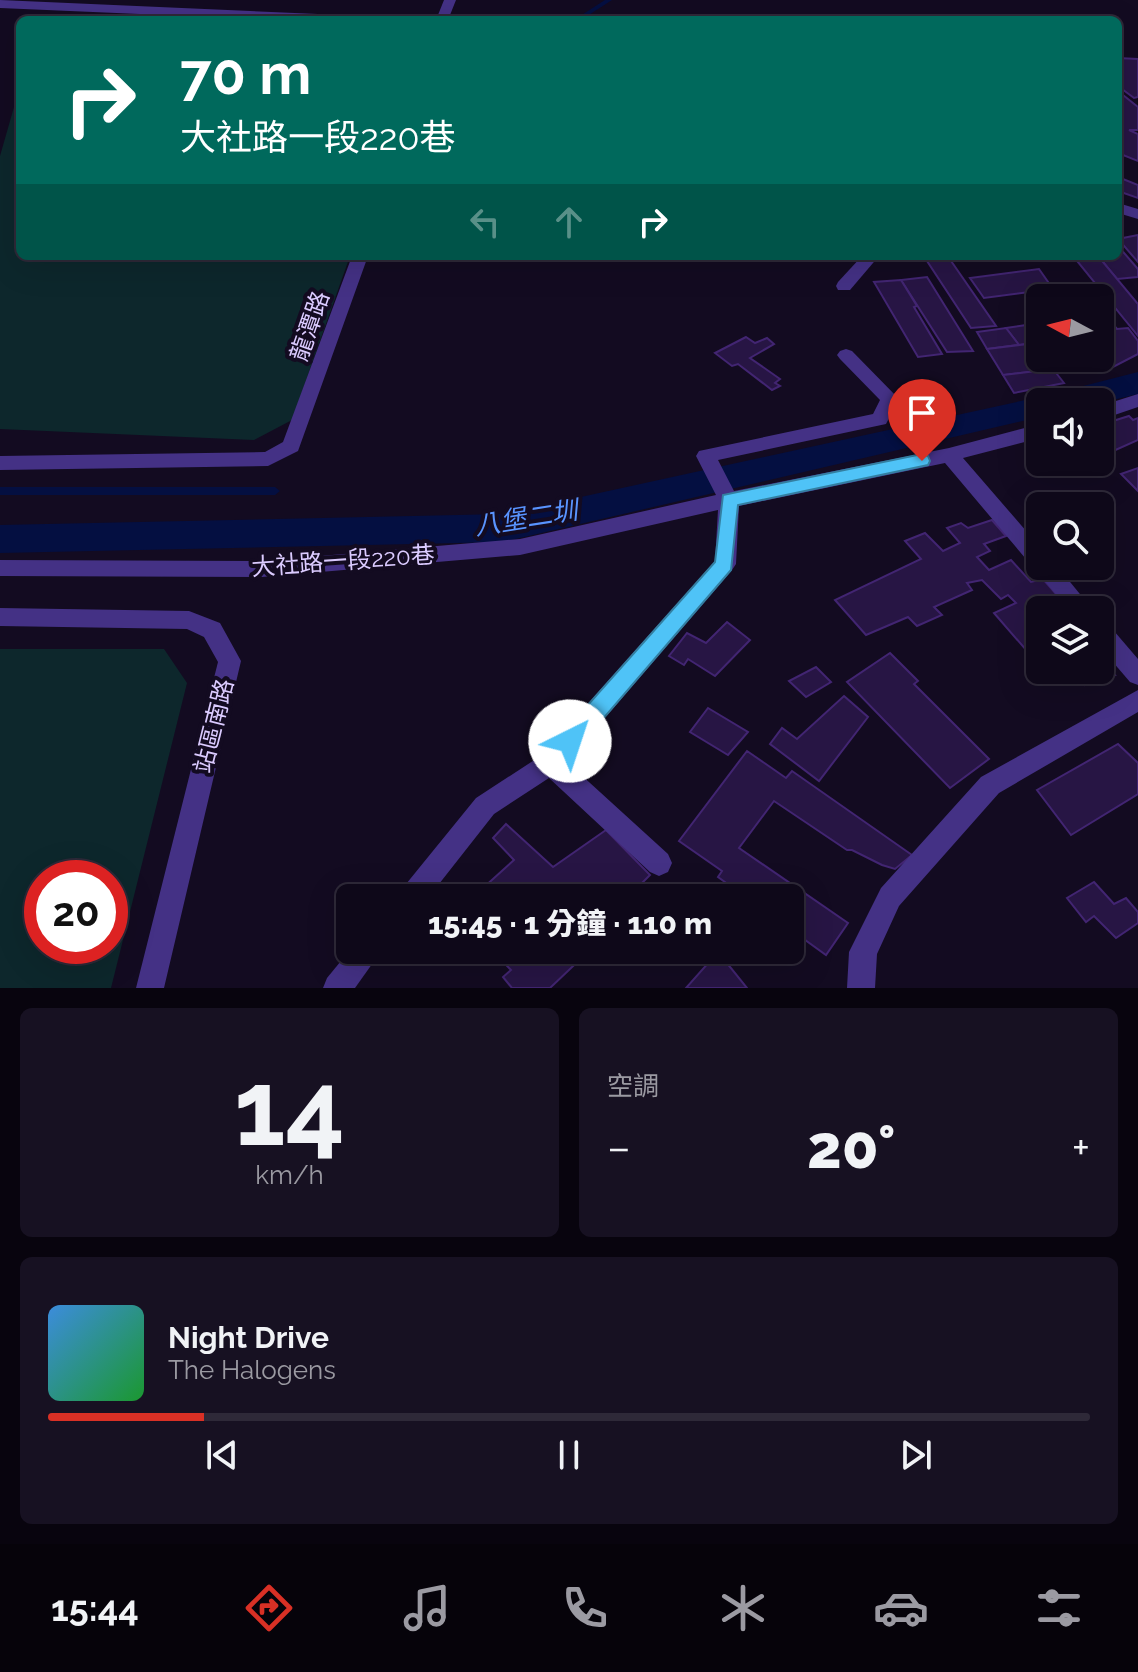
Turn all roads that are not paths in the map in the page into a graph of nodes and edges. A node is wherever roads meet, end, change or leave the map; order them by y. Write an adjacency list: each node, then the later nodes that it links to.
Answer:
1 (233, 0): 3 (street)
2 (0, 4): 3 (street)
3 (225, 13): 4 (street)
4 (285, 16)
5 (359, 260): 13 (street, 龍潭路)
6 (867, 260): 7 (street)
7 (844, 286)
8 (846, 355): 14 (street)
9 (1138, 400): 10 (street)
10 (1114, 408)
11 (1026, 435): 12 (street, 大社路一段220巷)
12 (949, 455): 14 (street, 大社路一段220巷); 15 (street)
13 (0, 463)
14 (729, 500): 16 (street, 大社路一段220巷); 23 (street)
15 (1026, 545)
16 (0, 568)
17 (1056, 580): 18 (street)
18 (1070, 596)
19 (0, 617): 27 (street, 站區南路)
20 (1114, 647): 21 (street)
21 (1138, 675)
22 (1138, 700): 29 (street)
23 (551, 763): 24 (street); 25 (street)
24 (659, 863)
25 (422, 884)
26 (357, 964): 28 (street)
27 (150, 988)
28 (337, 988)
29 (861, 988)

